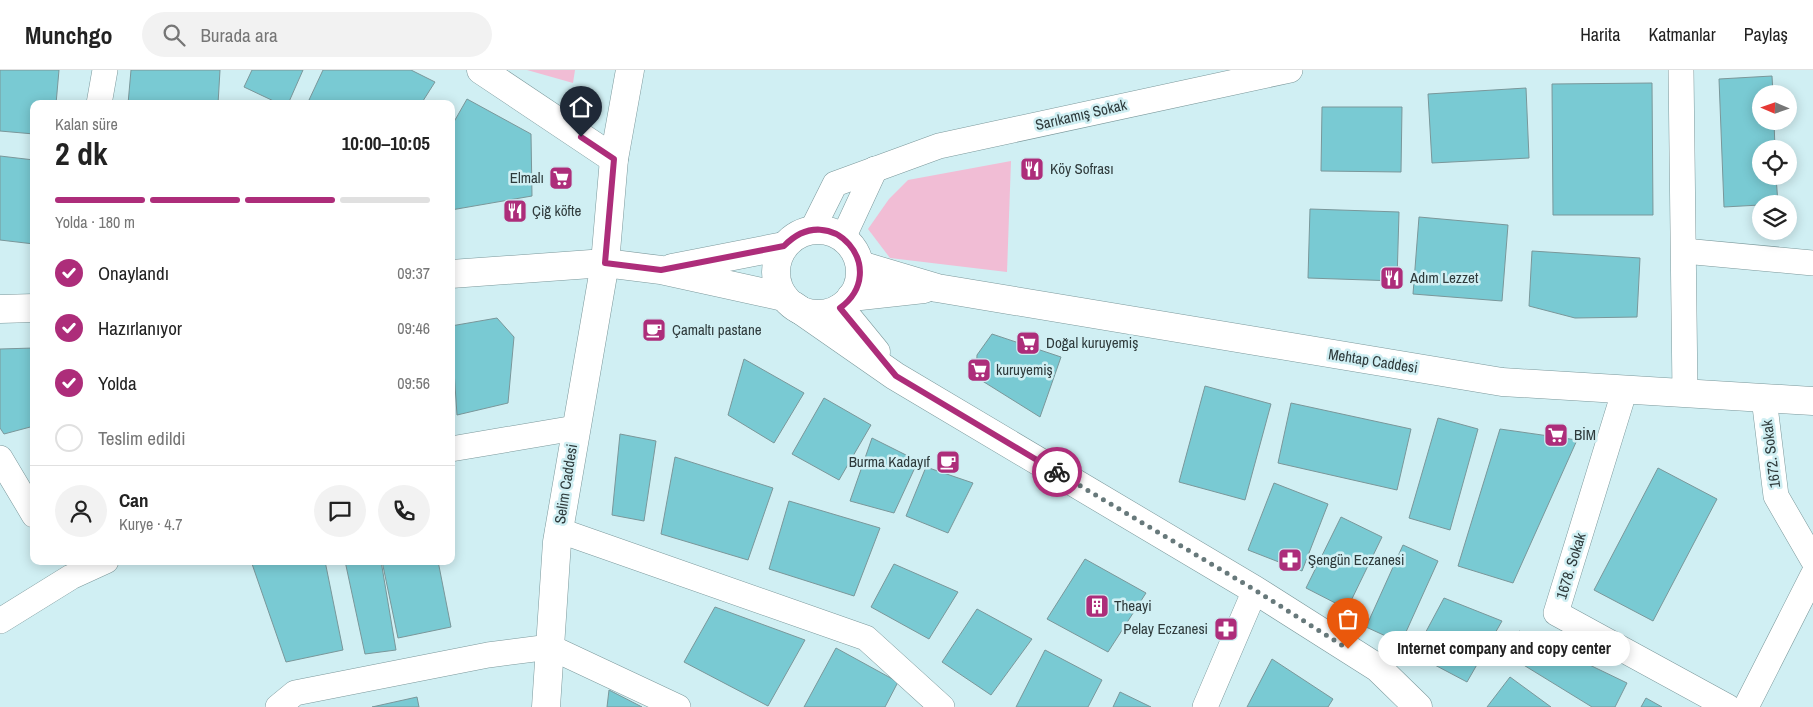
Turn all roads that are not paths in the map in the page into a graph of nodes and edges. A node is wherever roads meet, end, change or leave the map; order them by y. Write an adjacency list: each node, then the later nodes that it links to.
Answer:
1 (105, 70): 7 (street)
2 (481, 70): 8 (main road)
3 (630, 70): 8 (main road, Selim Caddesi)
4 (1290, 70): 6 (street, Sarıkamış Sokak)
5 (1681, 70): 13 (street)
6 (1218, 77): 9 (street, Sarıkamış Sokak)
7 (100, 100)
8 (614, 159): 14 (main road, Selim Caddesi)
9 (875, 169): 10 (street, Sarıkamış Sokak); 11 (street)
10 (812, 230): 11 (main road); 12 (main road)
11 (843, 238): 16 (main road)
12 (784, 246): 17 (main road); 20 (main road)
13 (1684, 251): 15 (street); 26 (street)
14 (605, 263): 17 (main road); 18 (main road); 29 (main road, Selim Caddesi)
15 (1813, 263)
16 (860, 265): 19 (main road); 21 (main road)
17 (661, 270): 20 (main road)
18 (455, 274)
19 (938, 288): 21 (main road); 25 (main road, Mehtap Caddesi)
20 (788, 301): 21 (main road); 24 (main road)
21 (846, 302): 24 (main road)
22 (30, 308): 23 (main road)
23 (0, 309)
24 (896, 376): 38 (main road)
25 (1625, 389): 26 (main road, Mehtap Caddesi); 47 (street, 1678. Sokak)
26 (1685, 393): 27 (main road, Mehtap Caddesi)
27 (1764, 398): 28 (main road, Mehtap Caddesi); 34 (street, 1672. Sokak)
28 (1813, 401)
29 (575, 428): 30 (street); 33 (main road, Selim Caddesi)
30 (455, 448)
31 (0, 458): 32 (street)
32 (30, 508)
33 (558, 530): 40 (main road, Selim Caddesi); 44 (street)
34 (1813, 560)
35 (86, 565): 36 (street)
36 (66, 569): 39 (street)
37 (1813, 574): 48 (street)
38 (1255, 590): 45 (street); 46 (main road)
39 (0, 621)
40 (550, 647): 41 (street); 42 (main road, Selim Caddesi); 43 (street)
41 (278, 707)
42 (546, 707)
43 (678, 707)
44 (942, 707)
45 (1205, 707)
46 (1418, 707)
47 (1728, 707)
48 (1746, 707)

